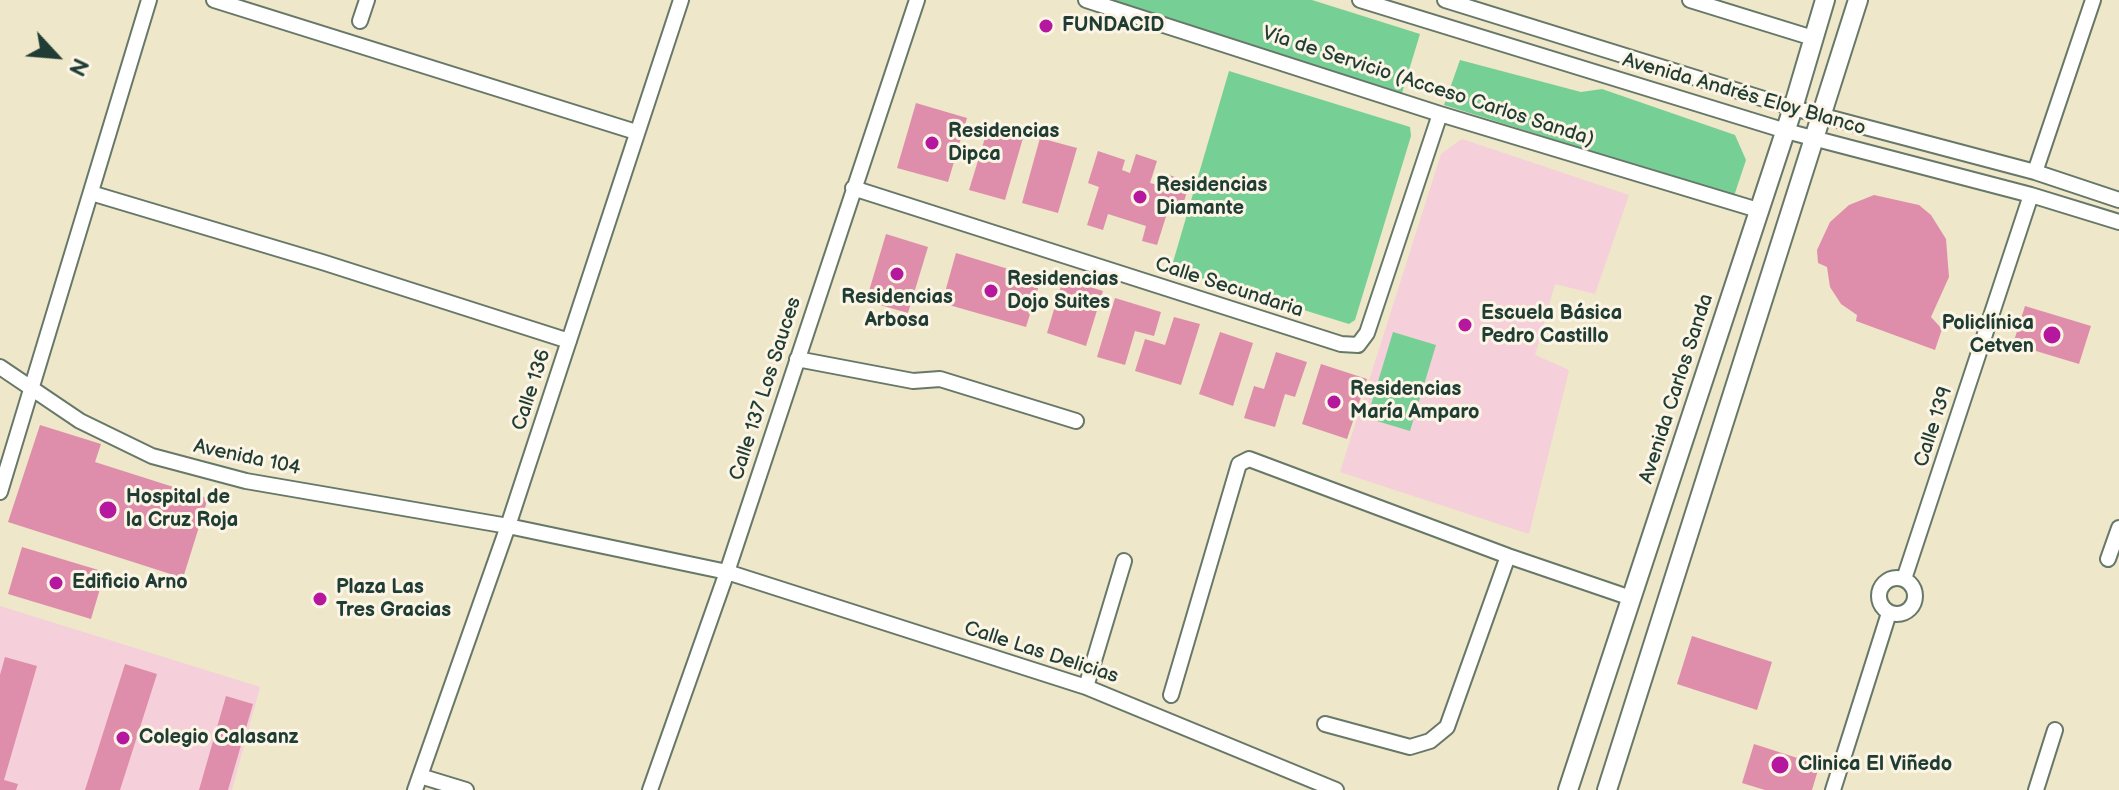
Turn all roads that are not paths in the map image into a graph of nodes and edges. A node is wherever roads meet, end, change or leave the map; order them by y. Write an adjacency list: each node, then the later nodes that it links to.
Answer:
1 (149, 0): 23 (street)
2 (214, 0): 19 (street)
3 (367, 0): 13 (street)
4 (681, 0): 19 (street, Calle 136)
5 (917, 0): 22 (street, Calle 137 Los Sauces)
6 (1086, 0): 16 (street, Vía de Servicio (Acceso Carlos Sanda))
7 (1360, 0): 18 (street, Avenida Andrés Eloy Blanco)
8 (1445, 0): 15 (street, Avenida Andrés Eloy Blanco)
9 (1690, 0): 14 (street)
10 (1825, 0): 14 (street, Avenida Carlos Sanda)
11 (1858, 0): 17 (street)
12 (2093, 0): 21 (street)
13 (360, 21)
14 (1813, 38): 15 (street, Avenida Carlos Sanda)
15 (1793, 108): 17 (street, Avenida Andrés Eloy Blanco); 18 (street, Avenida Carlos Sanda)
16 (1440, 114): 22 (street, Calle Secundaria); 26 (street, Vía de Servicio (Acceso Carlos Sanda))
17 (1820, 116): 20 (street); 21 (street, Avenida Andrés Eloy Blanco)
18 (1786, 131): 20 (street, Avenida Andrés Eloy Blanco); 26 (street, Avenida Carlos Sanda)
19 (636, 132): 28 (street, Calle 136)
20 (1814, 138): 24 (street, Avenida Andrés Eloy Blanco); 52 (street)
21 (2035, 172): 25 (street, Avenida Andrés Eloy Blanco)
22 (853, 188): 29 (street, Calle 137 Los Sauces)
23 (91, 193): 28 (street); 31 (street)
24 (2031, 195): 27 (street, Avenida Andrés Eloy Blanco); 40 (street, Calle 139)
25 (2119, 200)
26 (1758, 210): 41 (street, Avenida Carlos Sanda)
27 (2119, 222)
28 (569, 341): 34 (street, Calle 136)
29 (797, 359): 32 (street); 39 (street, Calle 137 Los Sauces)
30 (0, 367): 31 (street, Avenida 104)
31 (30, 388): 33 (street); 34 (street, Avenida 104)
32 (1076, 421)
33 (0, 491)
34 (508, 526): 39 (street, Avenida 104); 47 (street, Calle 136)
35 (2119, 528): 37 (street)
36 (1508, 556): 41 (street); 44 (street); 45 (street)
37 (2108, 559)
38 (1124, 561): 43 (street)
39 (727, 572): 43 (street, Calle Las Delicias); 49 (street, Calle 137 Los Sauces)
40 (1904, 579): 42 (street); 42 (street)
41 (1631, 598): 51 (street, Avenida Carlos Sanda)
42 (1889, 613): 53 (street)
43 (1086, 687): 50 (street, Calle Las Delicias)
44 (1171, 695)
45 (1325, 724)
46 (2055, 730): 54 (street)
47 (417, 783): 48 (street)
48 (466, 790)
49 (650, 790)
50 (1336, 790)
51 (1568, 790)
52 (1607, 790)
53 (1833, 790)
54 (2036, 790)

